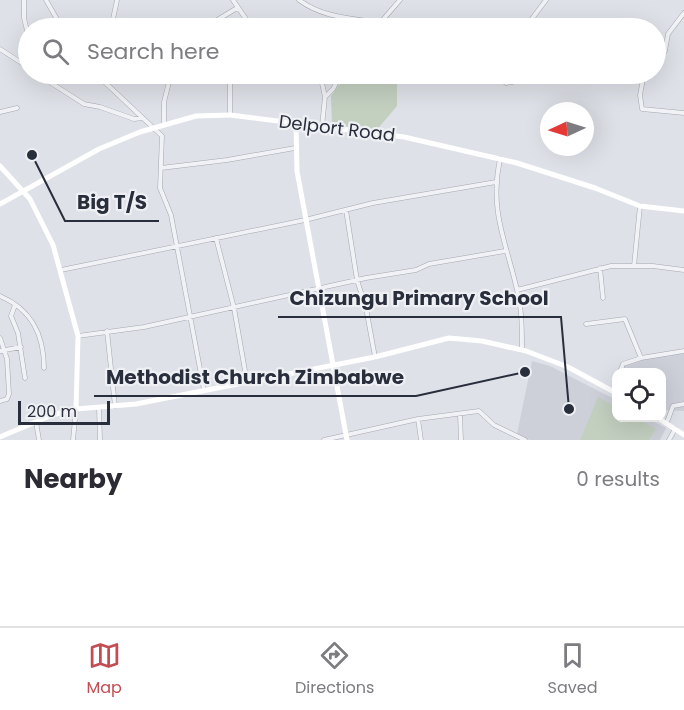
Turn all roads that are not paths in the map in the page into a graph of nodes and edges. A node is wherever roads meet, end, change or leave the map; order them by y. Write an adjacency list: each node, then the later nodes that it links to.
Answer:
1 (24, 0): 10 (street)
2 (46, 0): 11 (street)
3 (117, 0): 12 (street)
4 (233, 0): 8 (street)
5 (299, 0): 15 (street)
6 (400, 0): 16 (street)
7 (546, 0): 17 (street)
8 (237, 8): 13 (street); 14 (street)
9 (684, 13): 18 (street)
10 (24, 18)
11 (57, 18)
12 (112, 18)
13 (220, 18)
14 (245, 18)
15 (344, 18)
16 (384, 18)
17 (531, 18)
18 (666, 45)
19 (0, 49): 20 (street)
20 (18, 61)
21 (52, 84): 33 (street)
22 (109, 84): 33 (street)
23 (168, 84): 34 (street)
24 (230, 84): 32 (street)
25 (323, 84): 28 (street)
26 (336, 84): 28 (street)
27 (642, 84): 31 (street)
28 (326, 96): 36 (street)
29 (17, 108): 30 (street)
30 (0, 112)
31 (684, 113)
32 (230, 115): 34 (street, Delport Road); 35 (street, Delport Road)
33 (143, 118): 37 (street)
34 (164, 123): 37 (street, Delport Road)
35 (296, 123): 36 (street, Delport Road); 38 (street)
36 (322, 126): 39 (street, Delport Road)
37 (152, 128): 41 (street); 43 (street, Delport Road)
38 (295, 148): 41 (street); 48 (street)
39 (500, 159): 42 (street); 45 (street, Delport Road)
40 (0, 166): 43 (street)
41 (161, 168): 50 (street)
42 (496, 182): 46 (street); 51 (street)
43 (24, 190): 44 (street, Delport Road); 54 (street)
44 (0, 204)
45 (640, 206): 47 (street, Delport Road); 52 (street)
46 (346, 210): 48 (street); 56 (street)
47 (684, 212)
48 (305, 220): 49 (street); 57 (street)
49 (216, 238): 50 (street); 62 (street)
50 (177, 246): 54 (street); 63 (street)
51 (505, 251): 56 (street); 58 (street)
52 (634, 266): 53 (street); 55 (street)
53 (600, 268): 58 (street); 60 (street)
54 (61, 270): 66 (street)
55 (684, 270)
56 (357, 280): 57 (street); 72 (street)
57 (317, 288): 62 (street); 74 (street)
58 (517, 290): 69 (street)
59 (0, 296): 61 (street)
60 (603, 298)
61 (15, 305): 68 (street); 75 (street)
62 (234, 308): 63 (street); 78 (street)
63 (192, 316): 65 (street); 79 (street)
64 (586, 324): 73 (street)
65 (107, 331): 66 (street); 83 (street)
66 (78, 336): 85 (street)
67 (0, 338): 70 (street)
68 (21, 347): 70 (street); 77 (street)
69 (522, 350): 72 (street); 80 (street)
70 (3, 351): 81 (street)
71 (684, 351): 73 (street)
72 (375, 357): 74 (street)
73 (641, 358): 76 (street)
74 (334, 364): 78 (street); 93 (street)
75 (44, 368)
76 (622, 368)
77 (25, 378)
78 (247, 382): 79 (street)
79 (204, 390): 83 (street)
80 (612, 391)
81 (0, 401)
82 (684, 404): 89 (street)
83 (115, 406): 84 (street)
84 (99, 408): 85 (street); 96 (street)
85 (76, 409): 88 (street); 95 (street)
86 (460, 414): 87 (street); 99 (street); 100 (street)
87 (418, 419): 93 (street); 98 (street)
88 (36, 422): 92 (street); 94 (street)
89 (667, 422): 90 (street)
90 (675, 429): 91 (street); 101 (street)
91 (684, 435)
92 (0, 437)
93 (347, 438): 97 (street)
94 (39, 440)
95 (73, 440)
96 (101, 440)
97 (324, 440)
98 (420, 440)
99 (461, 440)
100 (525, 440)
101 (669, 440)

